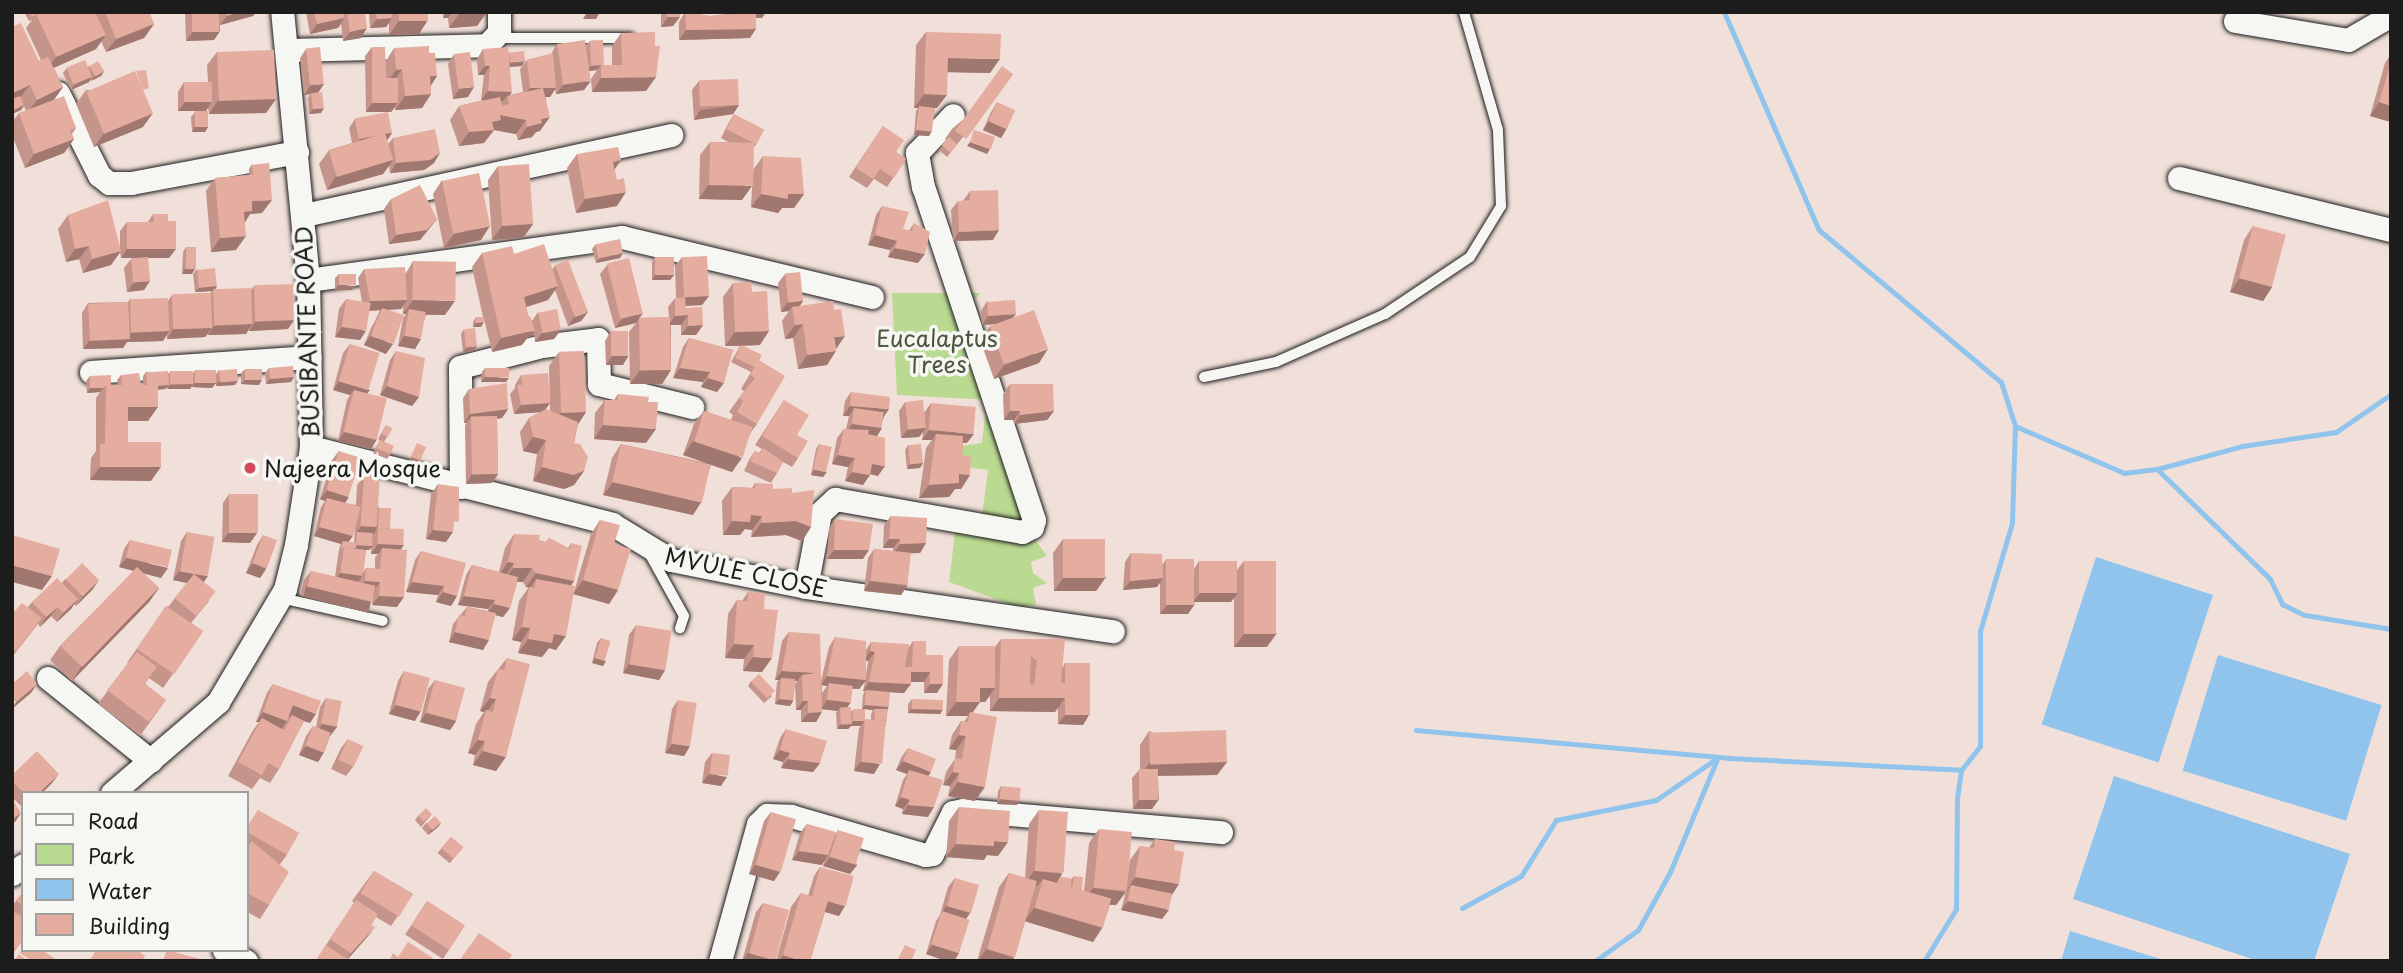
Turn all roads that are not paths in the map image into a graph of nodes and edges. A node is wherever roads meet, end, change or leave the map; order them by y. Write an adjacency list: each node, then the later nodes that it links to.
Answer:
1 (282, 12): 8 (street, BUSIBANTE ROAD)
2 (499, 12): 6 (street)
3 (1464, 12): 20 (lane)
4 (2391, 15): 5 (street)
5 (2235, 21)
6 (496, 38): 7 (lane); 8 (street)
7 (644, 38)
8 (288, 50): 12 (street, BUSIBANTE ROAD)
9 (58, 93): 12 (street)
10 (953, 115): 25 (street)
11 (671, 135): 14 (street)
12 (297, 152): 14 (street, BUSIBANTE ROAD)
13 (2179, 178): 15 (street)
14 (304, 215): 16 (street, BUSIBANTE ROAD)
15 (2391, 229)
16 (308, 280): 17 (street); 18 (street, BUSIBANTE ROAD)
17 (872, 297)
18 (309, 357): 19 (street); 22 (street, BUSIBANTE ROAD)
19 (91, 372)
20 (1204, 377)
21 (692, 407): 23 (street)
22 (311, 447): 23 (street, MVULE CLOSE); 26 (street, BUSIBANTE ROAD)
23 (461, 487): 24 (street, MVULE CLOSE)
24 (646, 549): 25 (street, MVULE CLOSE); 28 (lane)
25 (806, 587): 29 (street, MVULE CLOSE)
26 (285, 589): 27 (lane); 31 (street, BUSIBANTE ROAD)
27 (383, 621)
28 (680, 628)
29 (1113, 631)
30 (48, 678): 31 (street)
31 (151, 761): 32 (street, BUSIBANTE ROAD)
32 (114, 791)
33 (1221, 832): 36 (street)
34 (228, 952): 35 (street)
35 (246, 961)
36 (720, 961)

